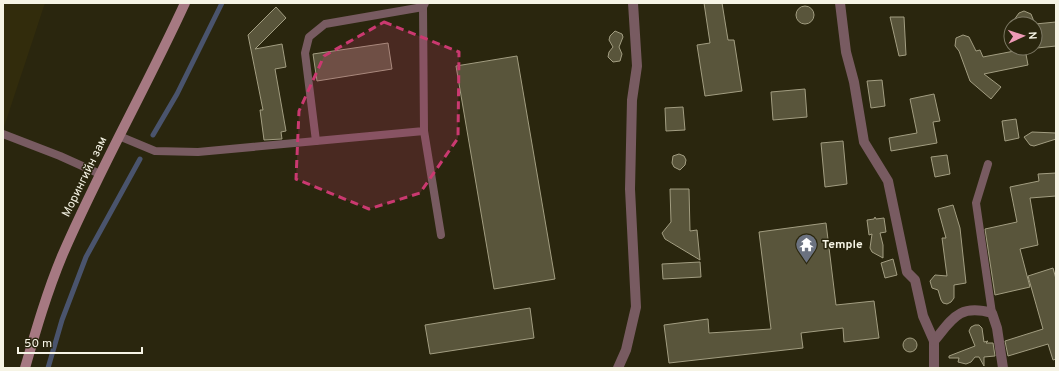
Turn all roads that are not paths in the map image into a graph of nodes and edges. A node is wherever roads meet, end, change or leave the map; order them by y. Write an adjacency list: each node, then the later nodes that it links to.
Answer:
1 (185, 3): 7 (main road, Морингийн зам)
2 (633, 3): 15 (street)
3 (840, 3): 13 (street)
4 (424, 5): 5 (lane); 8 (lane)
5 (424, 131): 8 (lane); 11 (lane)
6 (3, 134): 10 (lane)
7 (119, 136): 8 (lane); 10 (main road, Морингийн зам)
8 (316, 141)
9 (988, 164): 12 (lane)
10 (100, 174): 14 (main road, Морингийн зам)
11 (441, 235)
12 (992, 313): 13 (street); 17 (street)
13 (934, 341): 16 (street)
14 (25, 368)
15 (618, 368)
16 (934, 368)
17 (1003, 368)

